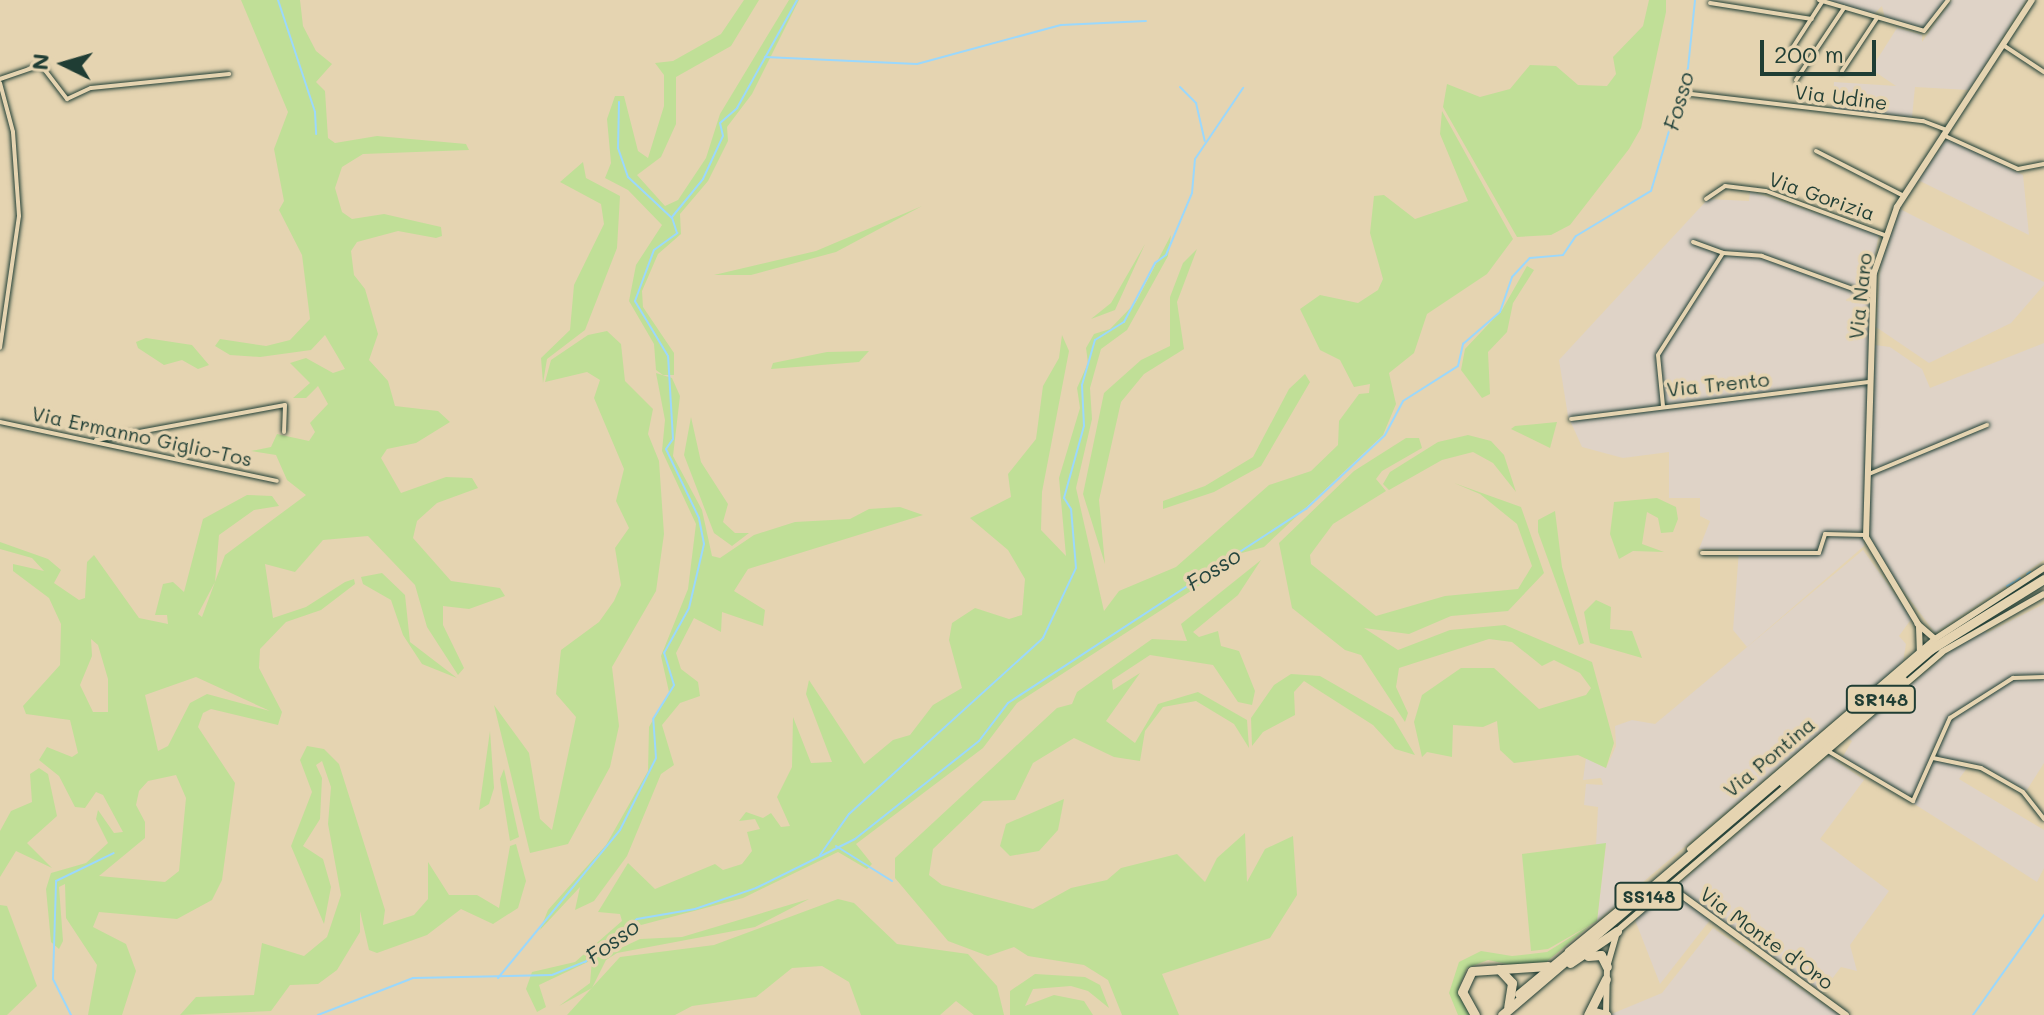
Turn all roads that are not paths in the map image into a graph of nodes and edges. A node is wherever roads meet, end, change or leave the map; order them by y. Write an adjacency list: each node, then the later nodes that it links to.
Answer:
1 (1948, 0): 6 (street)
2 (2032, 0): 8 (street, Via Naro)
3 (1821, 1): 5 (street); 7 (street)
4 (1710, 3): 7 (street)
5 (1844, 8): 6 (street); 13 (street)
6 (1877, 18): 10 (street)
7 (1812, 19): 9 (street)
8 (2003, 45): 11 (street); 16 (street, Via Naro)
9 (1793, 47)
10 (1842, 71)
11 (2044, 72)
12 (229, 74): 14 (street)
13 (1796, 80)
14 (0, 81): 25 (street)
15 (1683, 93): 16 (street, Via Udine)
16 (1945, 133): 18 (street, Via Udine); 19 (street, Via Naro)
17 (1816, 151): 19 (street)
18 (2044, 164)
19 (1904, 196): 21 (street, Via Naro)
20 (1706, 199): 21 (street, Via Gorizia)
21 (1884, 235): 24 (street, Via Naro)
22 (1693, 242): 23 (street)
23 (1723, 253): 24 (street); 27 (street)
24 (1872, 296): 26 (street, Via Naro)
25 (0, 348)
26 (1869, 382): 27 (street, Via Trento); 33 (street, Via Naro)
27 (1663, 406): 28 (street, Via Trento)
28 (1571, 419)
29 (0, 422): 32 (street, Via Ermanno Giglio-Tos)
30 (1987, 425): 33 (street)
31 (284, 432): 32 (street)
32 (94, 441): 34 (street, Via Ermanno Giglio-Tos)
33 (1867, 475): 35 (street, Via Naro)
34 (277, 481)
35 (1865, 535): 36 (street); 40 (street)
36 (1702, 553)
37 (2044, 568): 41 (street, Via Pontina)
38 (2044, 582): 44 (highway, SR148); 49 (highway, SR148)
39 (2044, 594): 45 (street, Via Pontina)
40 (1918, 624): 41 (street); 42 (street)
41 (1935, 639): 42 (street, Via Pontina)
42 (1920, 651): 53 (street, Via Pontina)
43 (2044, 677): 47 (street)
44 (1892, 690): 45 (highway); 49 (highway, SR148)
45 (1868, 717): 46 (street, Via Pontina)
46 (1828, 751): 47 (street); 50 (street, Via Pontina)
47 (1933, 758): 48 (street)
48 (2044, 819)
49 (1728, 825): 52 (highway, Via Pontina / SS148); 54 (highway, Via Pontina / SS148)
50 (1669, 886): 51 (street, Via Pontina); 64 (street, Via Monte d'Oro)
51 (1617, 931): 54 (highway); 57 (street)
52 (1589, 941): 53 (highway); 62 (highway, Via Pontina / SS148)
53 (1563, 955): 56 (highway)
54 (1570, 963): 57 (highway); 59 (highway, Via Pontina / SS148)
55 (1492, 965): 56 (highway); 59 (highway); 61 (highway)
56 (1548, 966): 59 (highway)
57 (1607, 967): 58 (street)
58 (1606, 979): 60 (highway); 63 (street)
59 (1509, 1010): 62 (highway)
60 (1590, 1013): 63 (highway)
61 (1475, 1015)
62 (1501, 1015)
63 (1606, 1015)
64 (1846, 1015)

